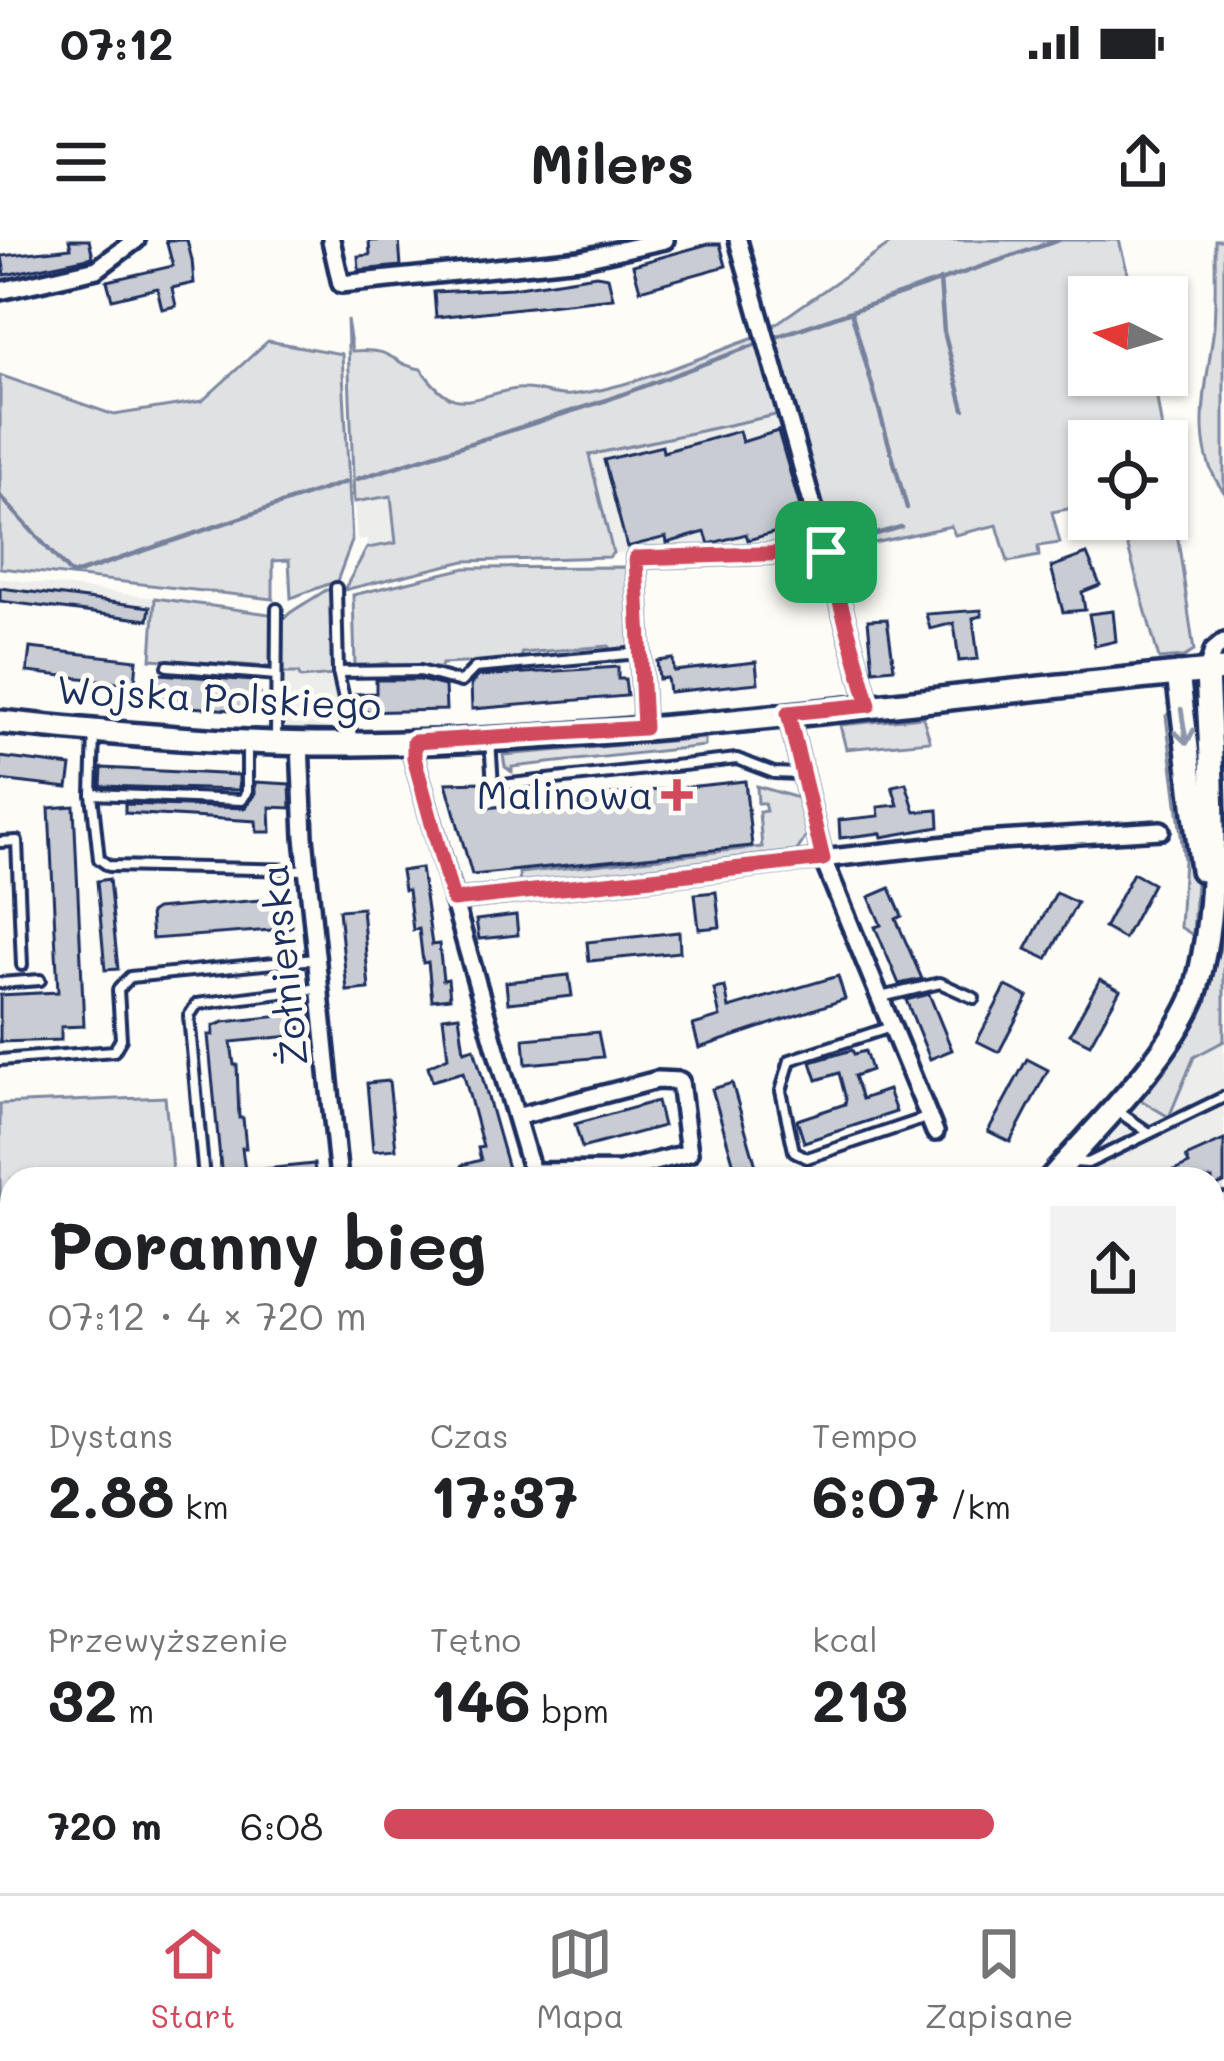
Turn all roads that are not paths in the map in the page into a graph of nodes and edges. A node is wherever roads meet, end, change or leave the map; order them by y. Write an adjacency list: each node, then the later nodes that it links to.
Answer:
1 (136, 240): 5 (street)
2 (331, 240): 3 (street)
3 (665, 240)
4 (738, 240): 6 (street)
5 (0, 291)
6 (826, 552): 10 (street); 16 (street)
7 (336, 588): 13 (lane)
8 (277, 609): 15 (lane)
9 (1224, 642): 12 (street)
10 (640, 653): 13 (lane); 19 (street)
11 (168, 666): 15 (lane)
12 (1216, 670): 14 (street, Wojska Polskiego); 34 (street)
13 (338, 672): 26 (lane)
14 (1178, 674): 16 (street, Wojska Polskiego); 34 (street, one-way to 34)
15 (276, 675): 23 (lane)
16 (869, 705): 17 (street, Wojska Polskiego)
17 (788, 713): 19 (street, Wojska Polskiego); 27 (street)
18 (0, 722): 20 (street, Wojska Polskiego)
19 (644, 728): 21 (street, Wojska Polskiego)
20 (94, 732): 22 (street, Wojska Polskiego); 28 (lane)
21 (490, 739): 24 (street, Wojska Polskiego); 27 (lane)
22 (247, 741): 23 (street, Wojska Polskiego); 28 (lane)
23 (277, 742): 25 (street, Wojska Polskiego)
24 (414, 742): 26 (street, Wojska Polskiego); 33 (street)
25 (300, 743): 26 (street, Wojska Polskiego); 32 (street, Żołnierska)
26 (354, 744)
27 (801, 774): 31 (street)
28 (92, 794): 32 (lane)
29 (1161, 830): 31 (street)
30 (0, 842): 36 (lane)
31 (823, 859): 33 (street); 40 (street)
32 (307, 870): 35 (street, Żołnierska)
33 (453, 900): 46 (street)
34 (1214, 909): 45 (street)
35 (316, 959): 39 (street, Żołnierska); 43 (lane)
36 (22, 965)
37 (40, 980): 38 (lane)
38 (0, 983)
39 (320, 988): 50 (lane); 51 (street, Żołnierska)
40 (881, 998): 41 (lane); 42 (street)
41 (974, 998)
42 (892, 1026): 47 (street); 47 (lane)
43 (0, 1060)
44 (1224, 1097): 48 (lane)
45 (1113, 1107): 48 (lane); 49 (street)
46 (516, 1118): 52 (street); 53 (street)
47 (933, 1124)
48 (1150, 1132): 49 (lane)
49 (1067, 1161): 54 (street)
50 (203, 1167)
51 (339, 1167)
52 (531, 1167)
53 (635, 1167)
54 (1062, 1167)

